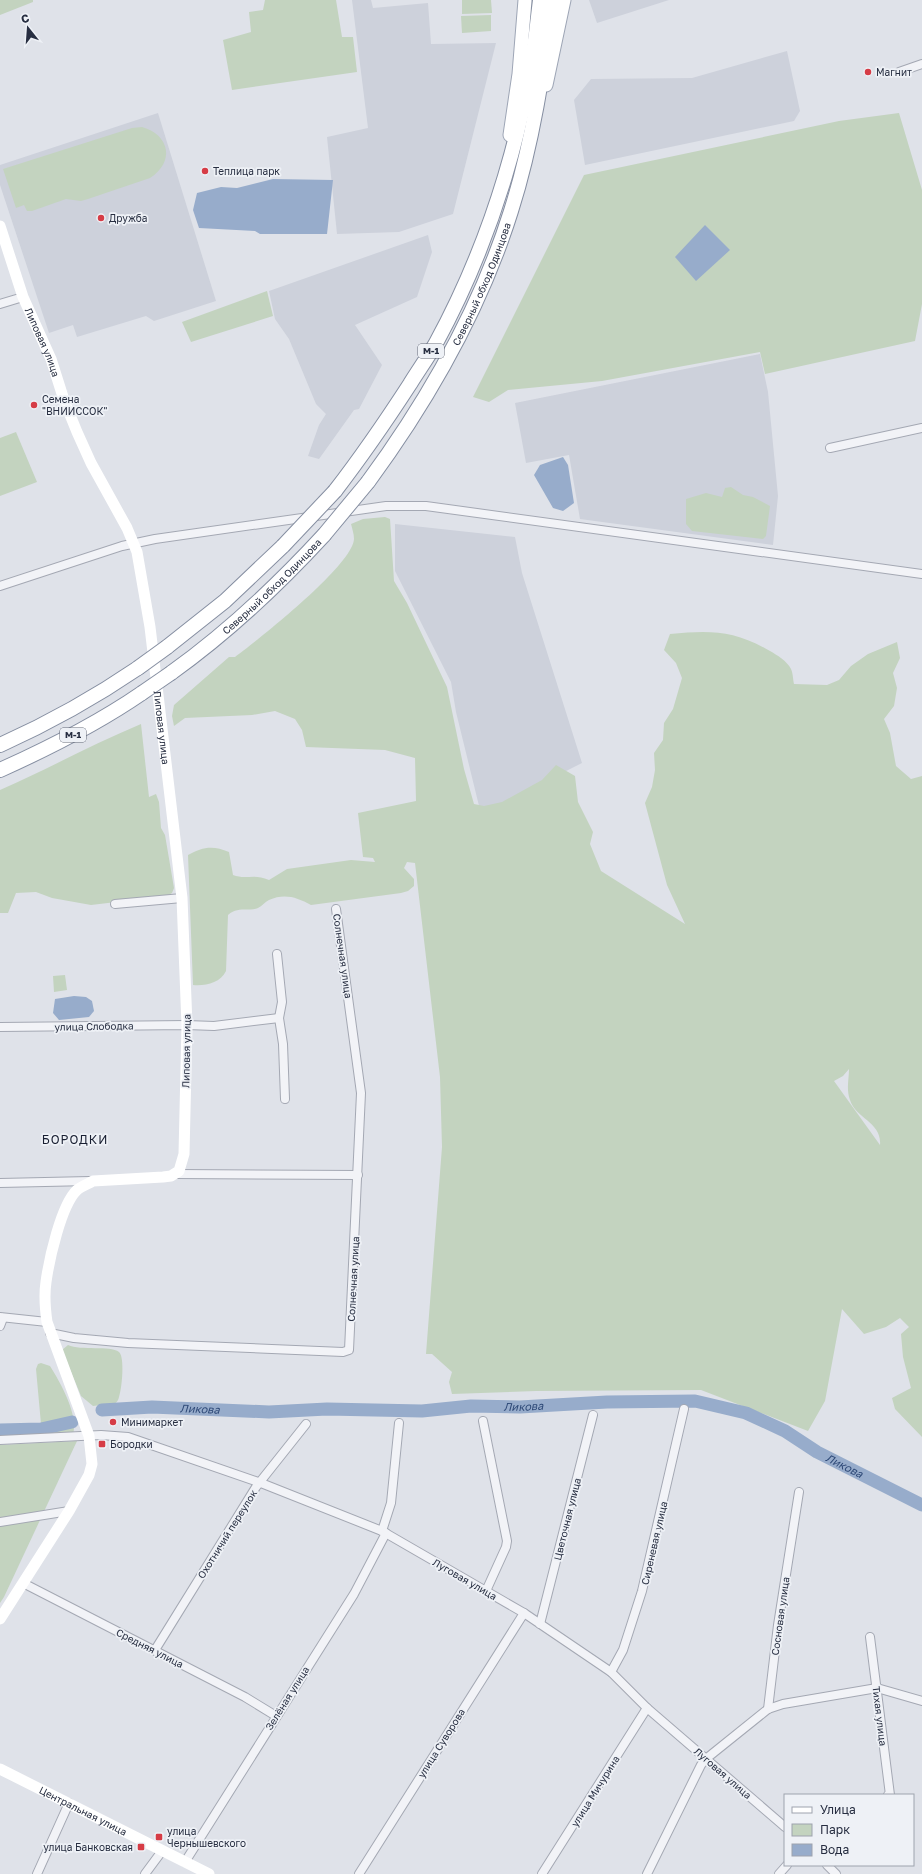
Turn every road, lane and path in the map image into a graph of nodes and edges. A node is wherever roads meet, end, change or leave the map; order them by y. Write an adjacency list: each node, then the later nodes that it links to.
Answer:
1 (525, 0): 8 (main road)
2 (540, 0): 8 (highway, Северный обход Одинцова / М-1)
3 (553, 0): 7 (highway, Северный обход Одинцова / М-1)
4 (564, 0): 7 (main road)
5 (922, 64): 6 (street)
6 (899, 72)
7 (533, 122): 18 (highway, Северный обход Одинцова / М-1, bridge)
8 (499, 196): 17 (highway, Северный обход Одинцова / М-1, bridge)
9 (0, 226): 10 (street, Липовая улица)
10 (23, 297): 11 (street); 14 (street, Липовая улица)
11 (0, 304)
12 (922, 428): 13 (street)
13 (830, 448)
14 (134, 544): 15 (street); 16 (street); 19 (street, Липовая улица)
15 (922, 574)
16 (0, 586)
17 (0, 745)
18 (0, 770)
19 (182, 898): 20 (street); 24 (street, Липовая улица)
20 (115, 904)
21 (336, 909): 28 (street, Солнечная улица)
22 (278, 954): 23 (street)
23 (279, 1018): 24 (street, улица Слободка); 26 (street)
24 (187, 1025): 25 (street, улица Слободка); 27 (street, Липовая улица)
25 (0, 1027)
26 (285, 1099)
27 (176, 1174): 28 (street); 29 (street)
28 (358, 1174): 32 (street, Солнечная улица)
29 (93, 1181): 30 (street); 32 (street)
30 (0, 1183)
31 (1, 1320): 32 (street, Солнечная улица)
32 (48, 1326): 38 (street)
33 (684, 1409): 52 (street, Сиреневая улица)
34 (593, 1415): 49 (street, Цветочная улица)
35 (483, 1421): 46 (street)
36 (399, 1423): 44 (street, Зелёная улица)
37 (306, 1424): 40 (street, Охотничий переулок)
38 (88, 1436): 39 (street, Луговая улица); 40 (street, Луговая улица); 42 (street)
39 (0, 1440)
40 (260, 1483): 44 (street, Луговая улица); 51 (street, Охотничий переулок)
41 (798, 1492): 56 (street, Сосновая улица)
42 (69, 1511): 43 (street); 45 (street)
43 (0, 1522)
44 (384, 1532): 46 (street, Луговая улица); 57 (street, Зелёная улица)
45 (23, 1583): 48 (street); 51 (street, Средняя улица)
46 (486, 1591): 47 (street, Луговая улица)
47 (524, 1613): 49 (street, Луговая улица); 70 (street, улица Суворова)
48 (0, 1619)
49 (540, 1624): 52 (street, Луговая улица)
50 (870, 1637): 53 (street, Тихая улица)
51 (155, 1650): 57 (street, Средняя улица)
52 (610, 1672): 55 (street, Луговая улица)
53 (877, 1688): 54 (street); 56 (street); 60 (street, Тихая улица)
54 (922, 1701)
55 (647, 1708): 58 (street, Луговая улица); 71 (street, улица Мичурина)
56 (768, 1709): 58 (street)
57 (276, 1716): 64 (street, Зелёная улица)
58 (707, 1758): 62 (street, Луговая улица); 72 (street)
59 (0, 1769): 61 (street, Центральная улица)
60 (889, 1794)
61 (69, 1803): 63 (street, Центральная улица); 67 (street)
62 (784, 1826)
63 (162, 1850): 64 (street, Центральная улица); 68 (street)
64 (185, 1862): 69 (street, Центральная улица)
65 (785, 1866): 73 (street)
66 (827, 1866): 74 (street)
67 (37, 1874)
68 (145, 1874)
69 (209, 1874)
70 (359, 1874)
71 (542, 1874)
72 (647, 1874)
73 (779, 1874)
74 (836, 1874)

